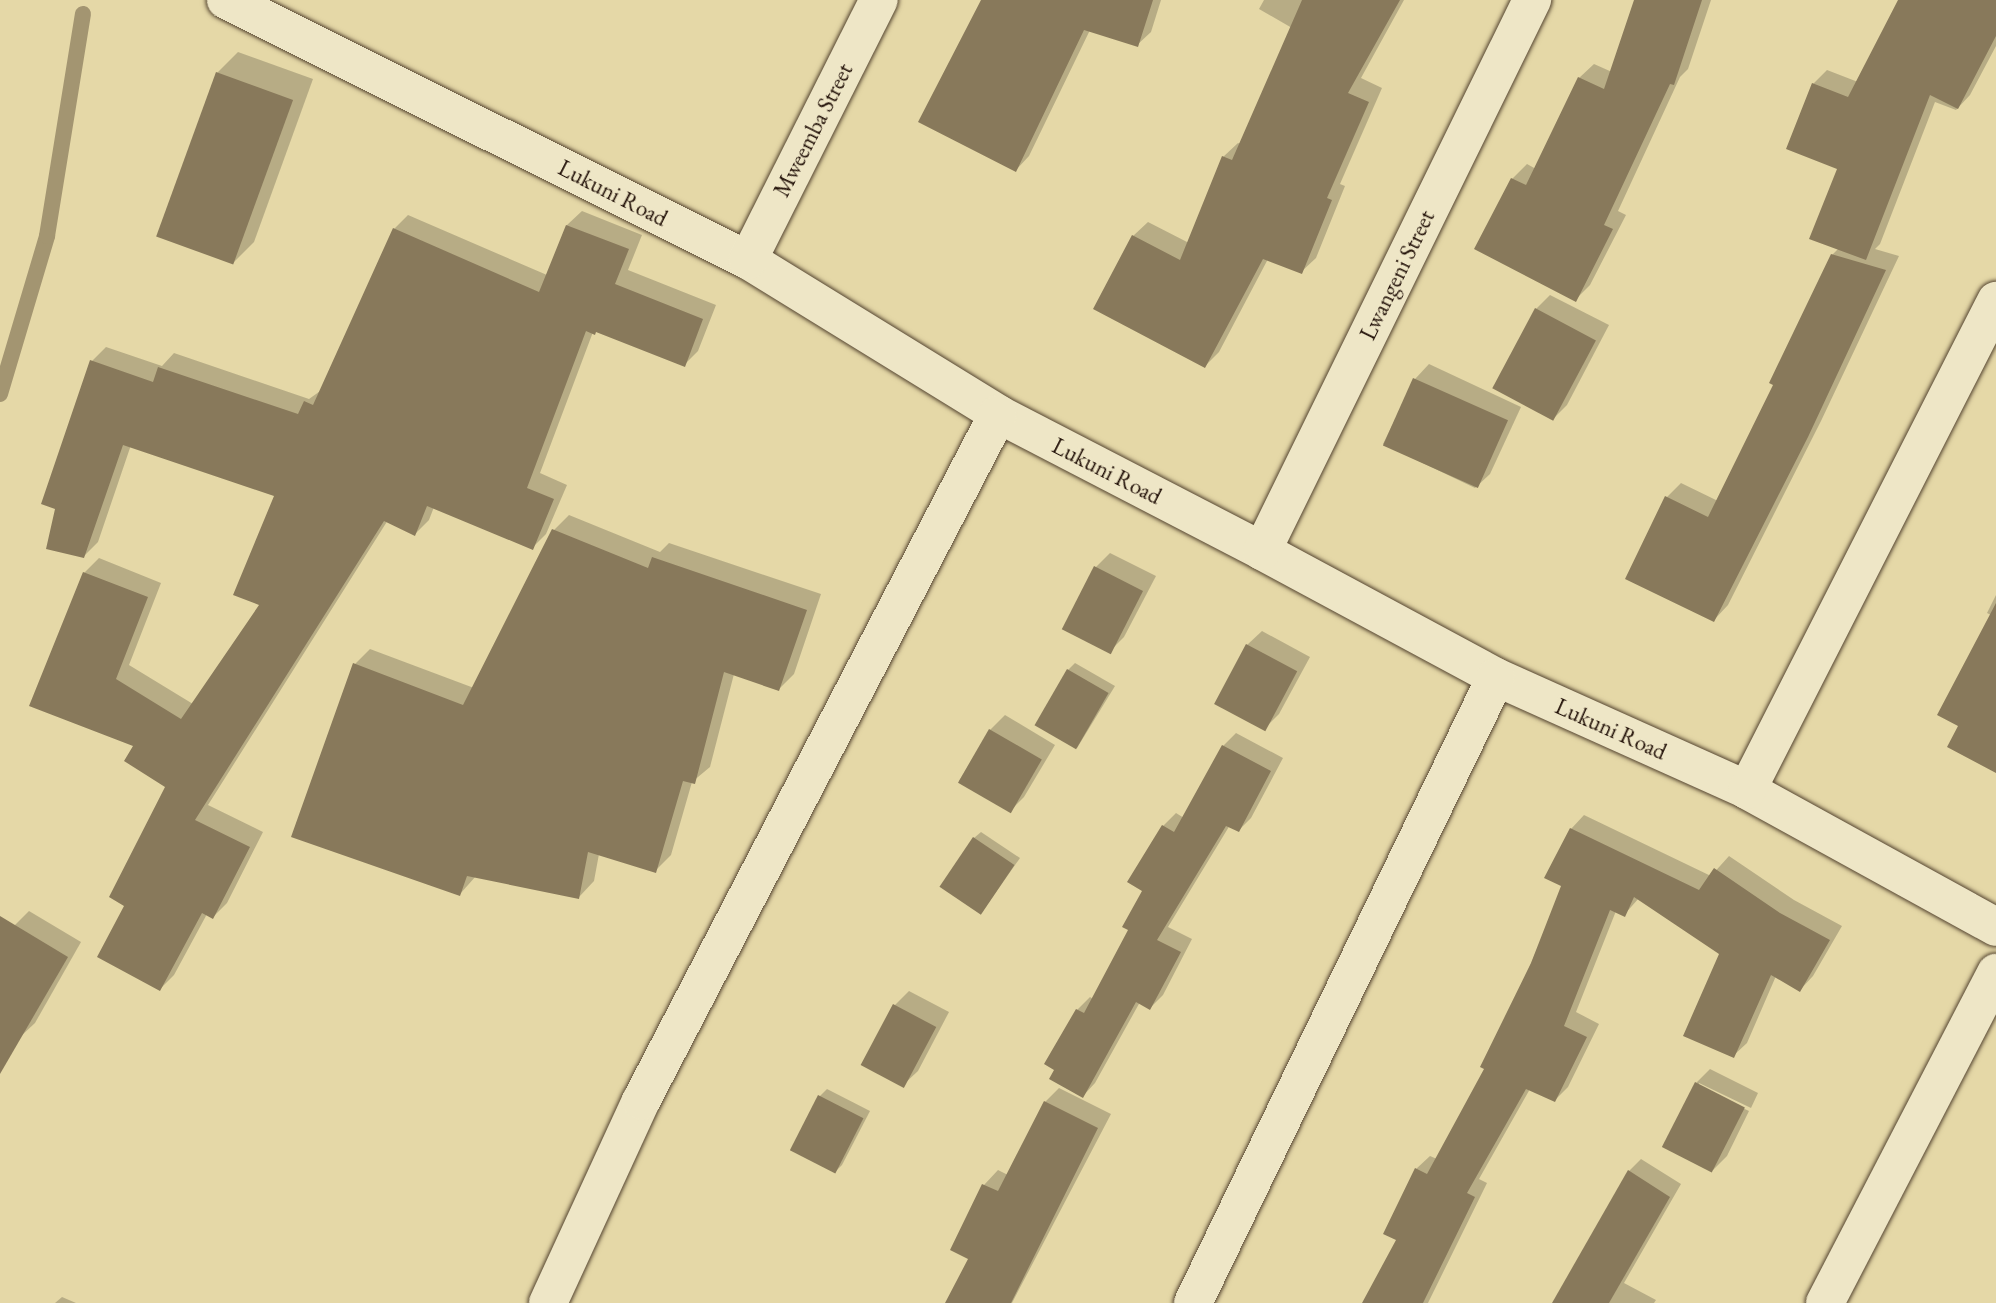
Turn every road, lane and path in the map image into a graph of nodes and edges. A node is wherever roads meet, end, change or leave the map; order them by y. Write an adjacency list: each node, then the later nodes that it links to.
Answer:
1 (226, 0): 4 (street, Lukuni Road)
2 (879, 0): 5 (street, Mweemba Street)
3 (1532, 0): 8 (street, Lwangeni Street)
4 (283, 12): 5 (street, Lukuni Road)
5 (748, 260): 7 (street, Lukuni Road)
6 (1996, 302): 10 (street)
7 (998, 414): 8 (street, Lukuni Road); 13 (street)
8 (1262, 551): 9 (street, Lukuni Road)
9 (1496, 677): 10 (street, Lukuni Road); 14 (street)
10 (1747, 790): 11 (street, Lukuni Road)
11 (1996, 927)
12 (1996, 973): 15 (street)
13 (548, 1303)
14 (1193, 1303)
15 (1825, 1303)

